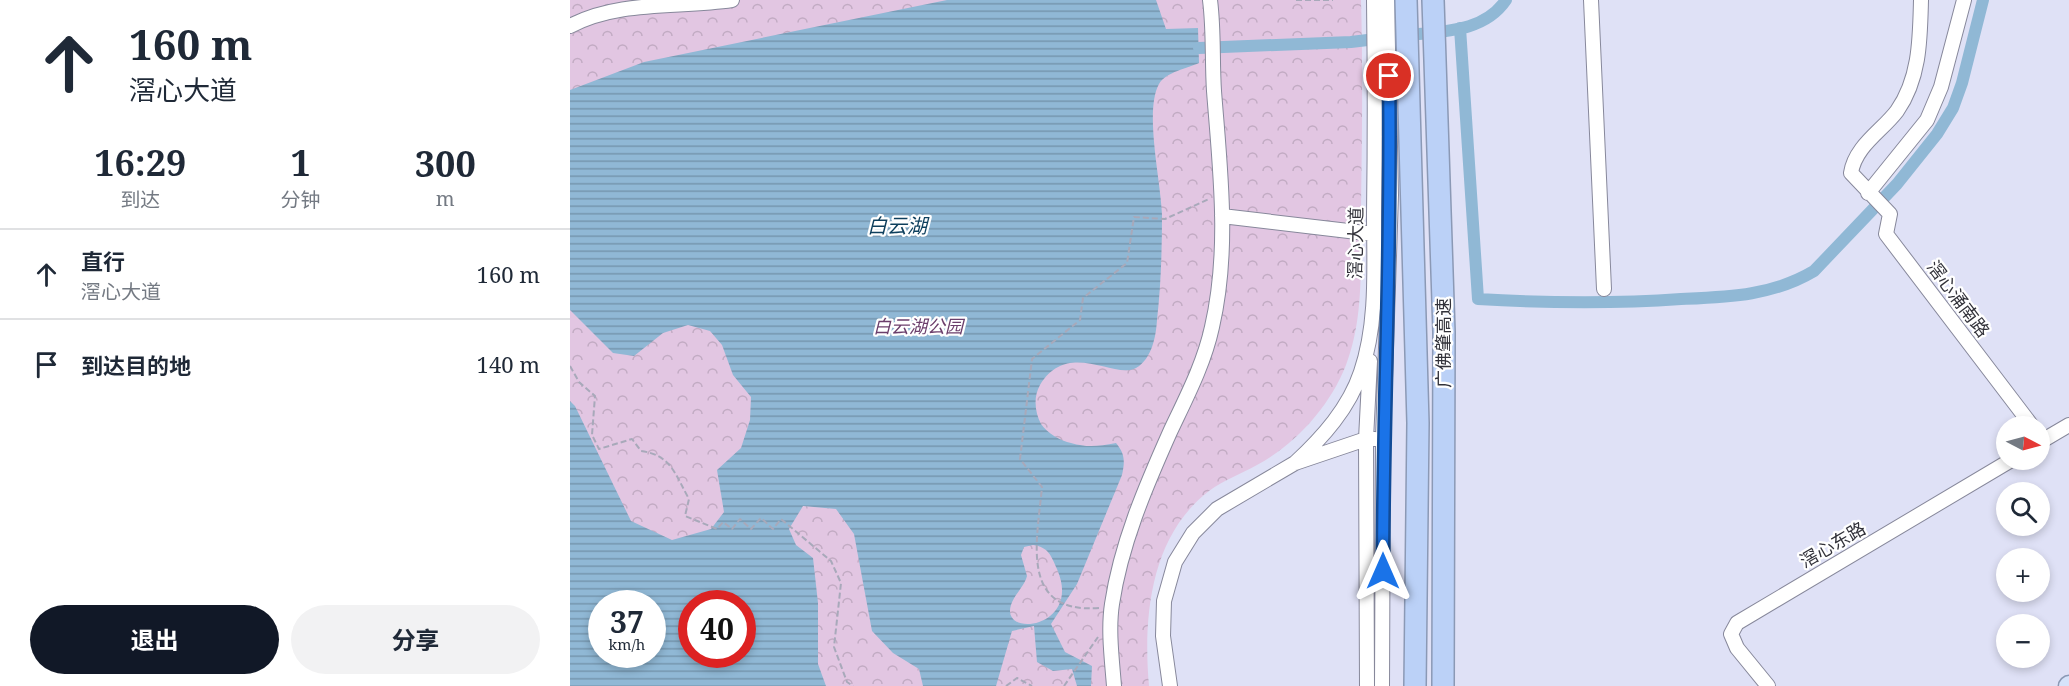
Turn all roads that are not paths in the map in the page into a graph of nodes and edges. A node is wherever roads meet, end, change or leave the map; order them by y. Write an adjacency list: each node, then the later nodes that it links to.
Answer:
1 (732, 0): 10 (street)
2 (1210, 0): 13 (street)
3 (1374, 0): 11 (street, 滘心大道)
4 (1387, 0): 11 (street, 滘心大道)
5 (1406, 0): 29 (highway, 广佛肇高速)
6 (1433, 0): 30 (highway, 广佛肇高速)
7 (1591, 0): 15 (street)
8 (1921, 0): 12 (street, 滘心涌南路)
9 (1964, 0): 12 (street)
10 (570, 26)
11 (1382, 77): 14 (street, 滘心大道); 17 (street, 滘心大道)
12 (1868, 193): 18 (street, 滘心涌南路)
13 (1222, 216): 14 (street); 25 (street)
14 (1374, 234): 16 (street, 滘心大道)
15 (1604, 289)
16 (1373, 306): 17 (street); 21 (street); 23 (street, 滘心大道)
17 (1388, 307): 22 (street, 滘心大道)
18 (2024, 416)
19 (2069, 425): 20 (street)
20 (2050, 435)
21 (1366, 439): 22 (street, 滘心大道); 23 (street, 滘心大道); 27 (street)
22 (1383, 439): 28 (street, 滘心大道)
23 (1295, 463): 26 (street, 滘心大道)
24 (1996, 469): 31 (street, 滘心东路)
25 (1114, 686)
26 (1170, 686)
27 (1367, 686)
28 (1382, 686)
29 (1415, 686)
30 (1443, 686)
31 (1768, 686)

